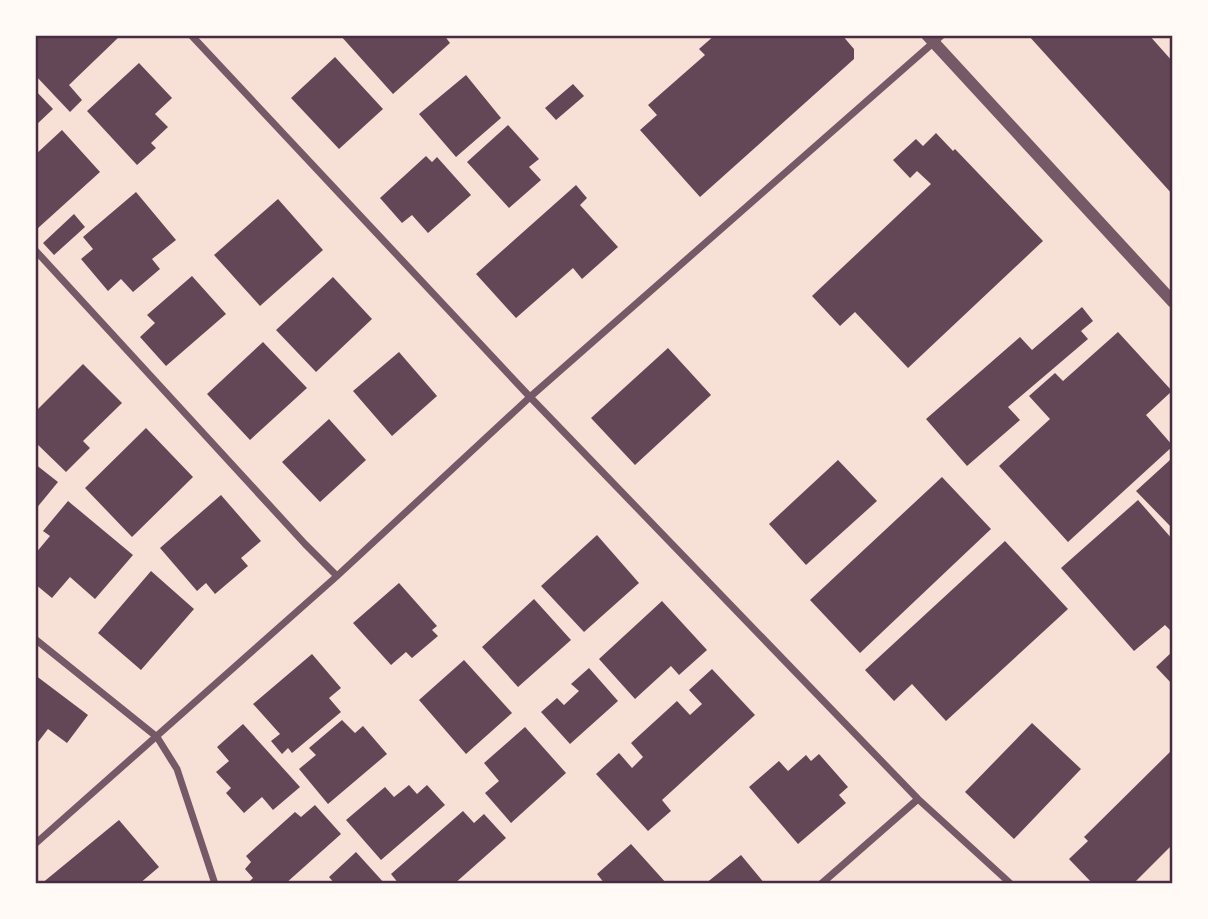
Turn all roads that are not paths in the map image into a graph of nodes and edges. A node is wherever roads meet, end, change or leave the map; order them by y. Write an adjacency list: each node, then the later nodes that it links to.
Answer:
1 (191, 35): 5 (street)
2 (934, 38): 4 (street); 5 (street)
3 (35, 250): 6 (street)
4 (1173, 302)
5 (530, 397): 6 (street); 9 (street)
6 (337, 576): 8 (street)
7 (35, 639): 8 (street)
8 (158, 737): 10 (street); 11 (street)
9 (918, 799): 12 (street); 13 (street)
10 (35, 844)
11 (215, 884)
12 (821, 884)
13 (1011, 884)

